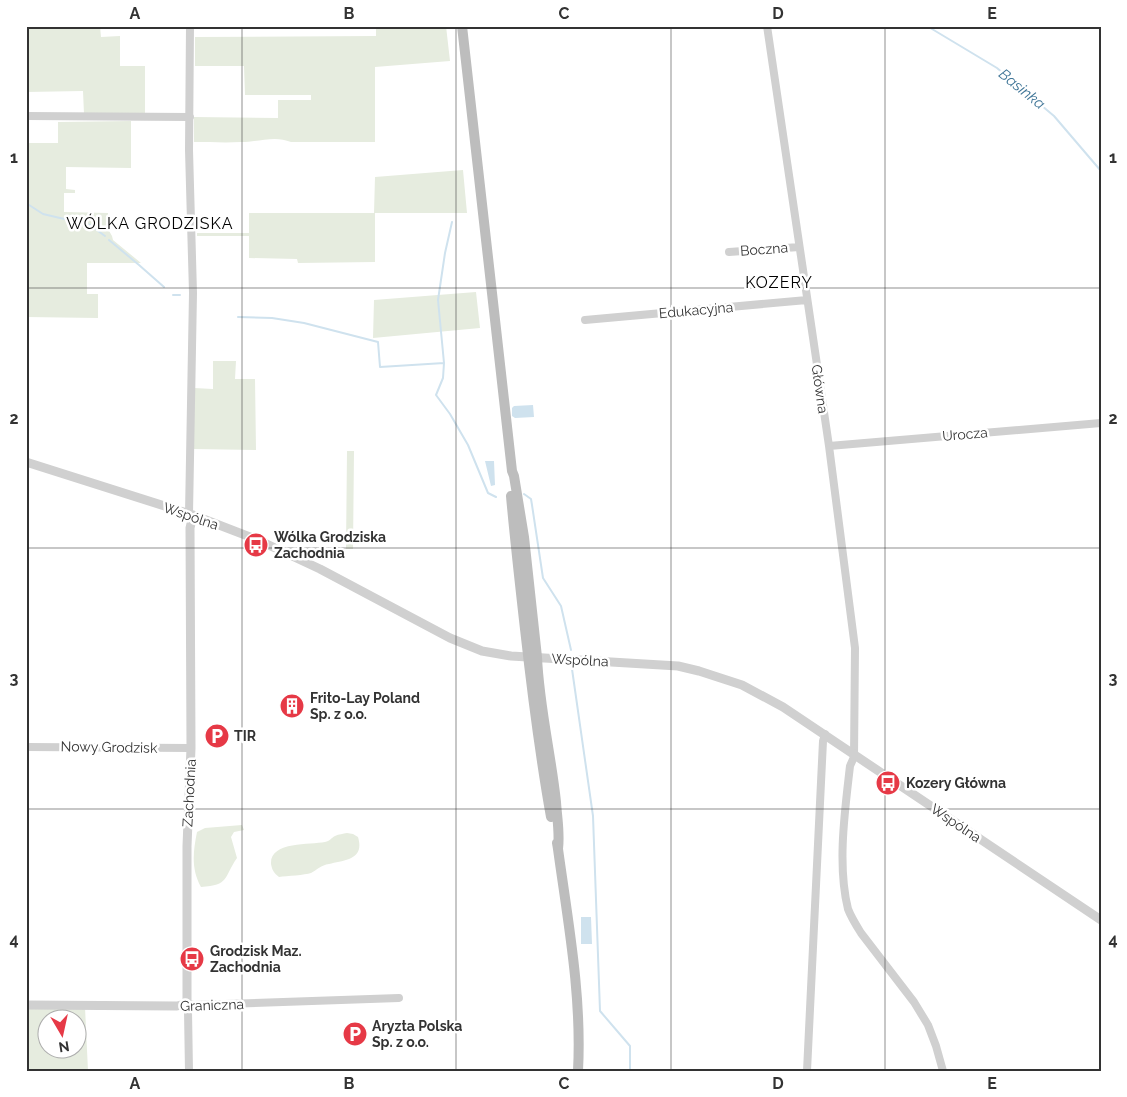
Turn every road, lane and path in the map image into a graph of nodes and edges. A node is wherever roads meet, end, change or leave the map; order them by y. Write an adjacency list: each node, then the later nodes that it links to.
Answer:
1 (190, 26): 5 (street)
2 (462, 26): 14 (main road)
3 (766, 26): 6 (street, Główna)
4 (26, 116): 5 (street)
5 (190, 117): 13 (street)
6 (799, 247): 7 (street, Boczna); 8 (street, Główna)
7 (729, 252)
8 (807, 300): 9 (street, Edukacyjna); 11 (street, Główna)
9 (585, 320)
10 (1101, 422): 11 (street, Urocza)
11 (829, 446): 18 (street, Główna)
12 (26, 462): 13 (street, Wspólna)
13 (191, 515): 14 (street, Wspólna); 17 (street, Zachodnia)
14 (533, 657): 15 (street, Wspólna); 24 (main road)
15 (825, 734): 18 (street, Wspólna); 25 (street)
16 (26, 747): 17 (street, Nowy Grodzisk)
17 (191, 748): 21 (street, Zachodnia)
18 (854, 754): 19 (street, Wspólna); 26 (street, Główna)
19 (1101, 920)
20 (398, 998): 21 (street, Graniczna)
21 (185, 1004): 22 (street, Graniczna); 23 (street, Zachodnia)
22 (26, 1005)
23 (189, 1071)
24 (578, 1071)
25 (807, 1071)
26 (943, 1071)

